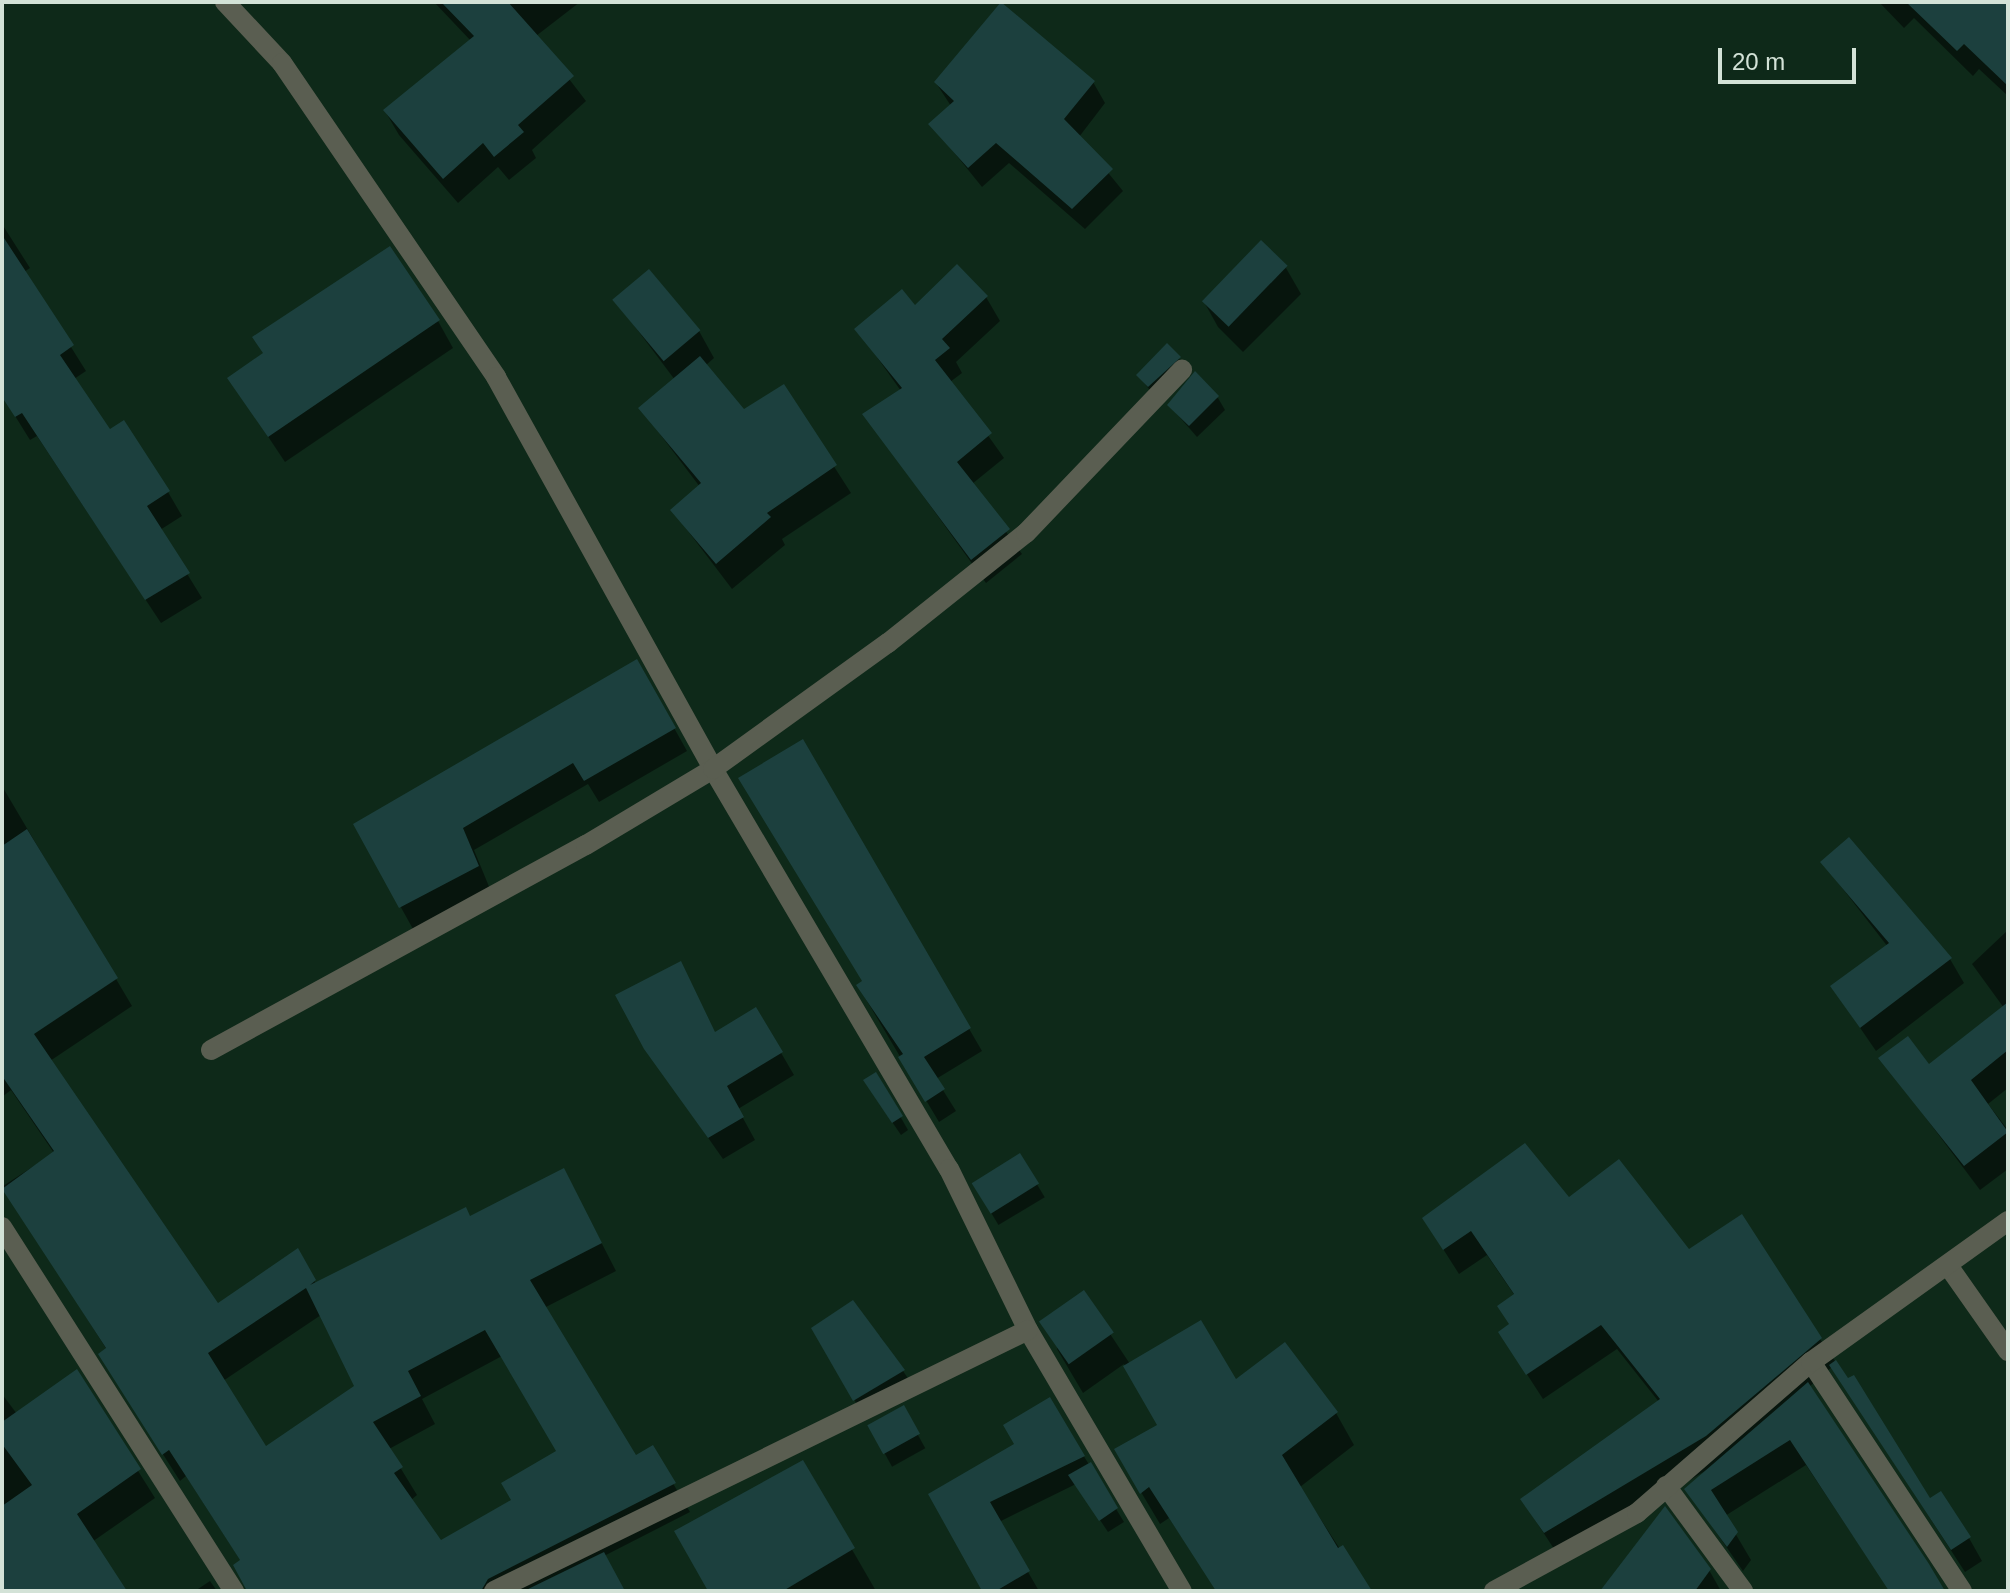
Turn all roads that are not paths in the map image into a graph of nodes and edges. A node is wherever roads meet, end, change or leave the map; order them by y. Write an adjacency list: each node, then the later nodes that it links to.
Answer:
1 (225, 2): 3 (street)
2 (1182, 370): 3 (street)
3 (713, 769): 4 (street); 8 (street)
4 (211, 1050)
5 (2008, 1221): 7 (street)
6 (2, 1227): 12 (street)
7 (1949, 1267): 9 (street); 10 (street)
8 (1028, 1330): 13 (street); 14 (street)
9 (2008, 1351)
10 (1811, 1362): 11 (street); 17 (street)
11 (1666, 1486): 15 (street); 16 (street)
12 (234, 1591)
13 (494, 1591)
14 (1182, 1591)
15 (1494, 1591)
16 (1743, 1591)
17 (1962, 1591)

